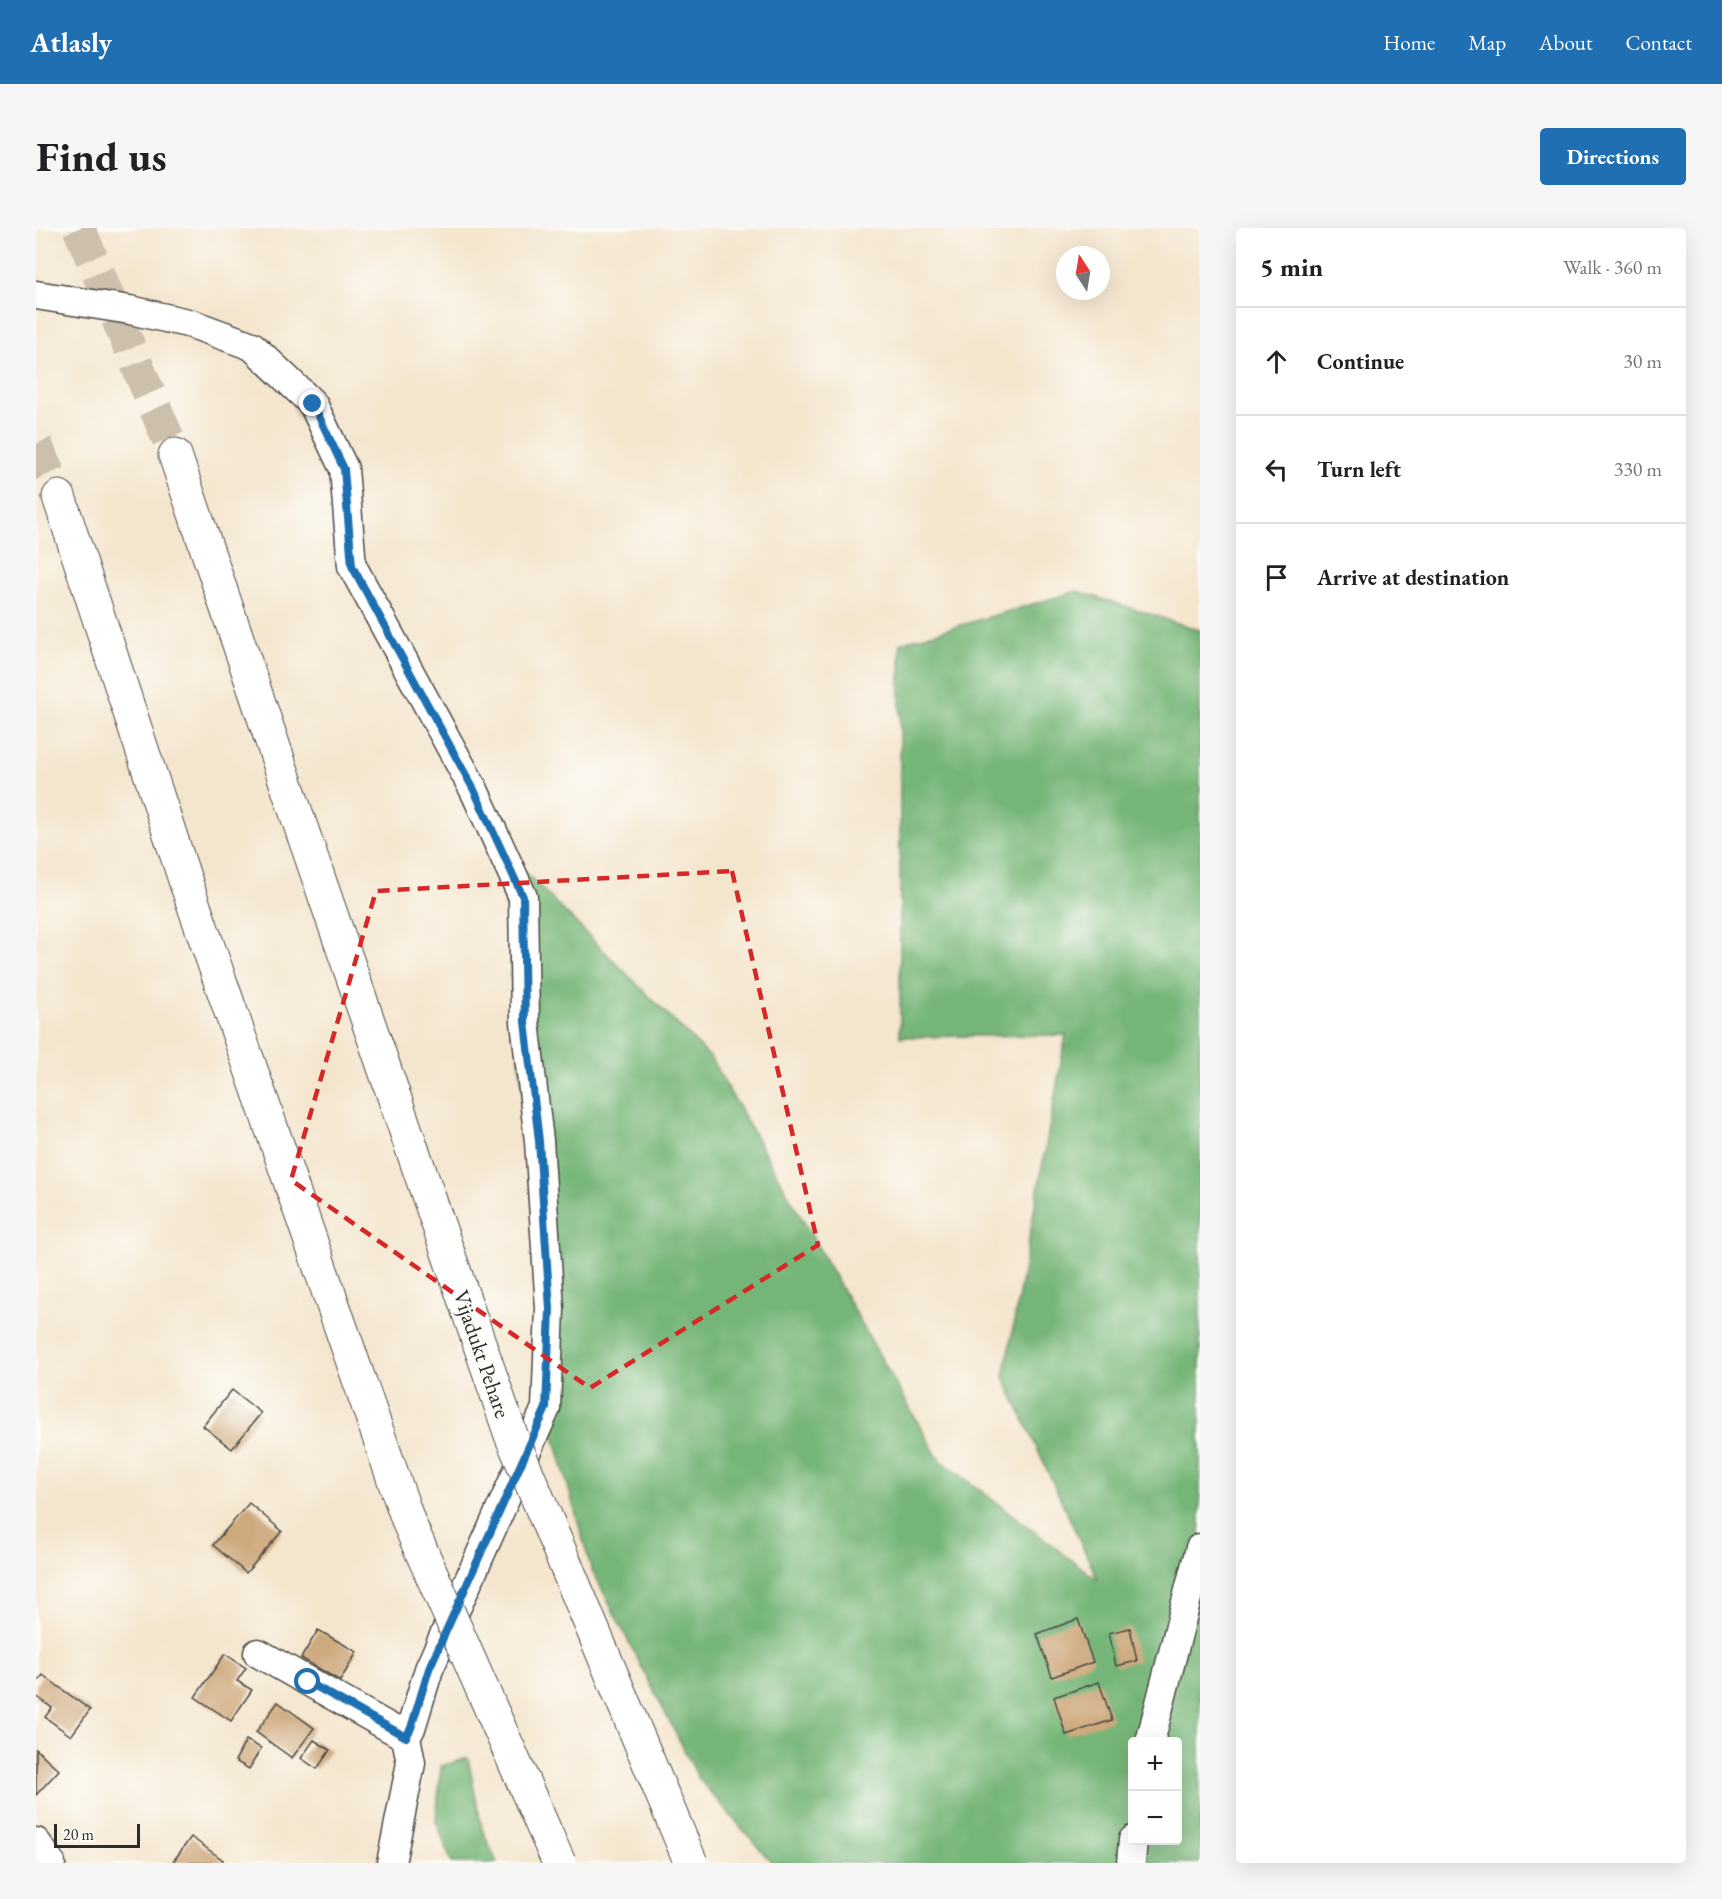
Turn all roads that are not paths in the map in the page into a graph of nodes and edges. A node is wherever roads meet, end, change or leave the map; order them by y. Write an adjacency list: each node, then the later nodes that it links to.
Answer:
1 (36, 295): 6 (street)
2 (175, 454): 13 (highway, Vijadukt Pehare, bridge)
3 (59, 497): 12 (highway, bridge)
4 (1200, 1548): 7 (street)
5 (258, 1653): 6 (street)
6 (406, 1737): 11 (street)
7 (1150, 1737)
8 (36, 1842): 10 (street)
9 (1133, 1845): 14 (street)
10 (51, 1863)
11 (391, 1863)
12 (559, 1863)
13 (692, 1863)
14 (1131, 1863)

